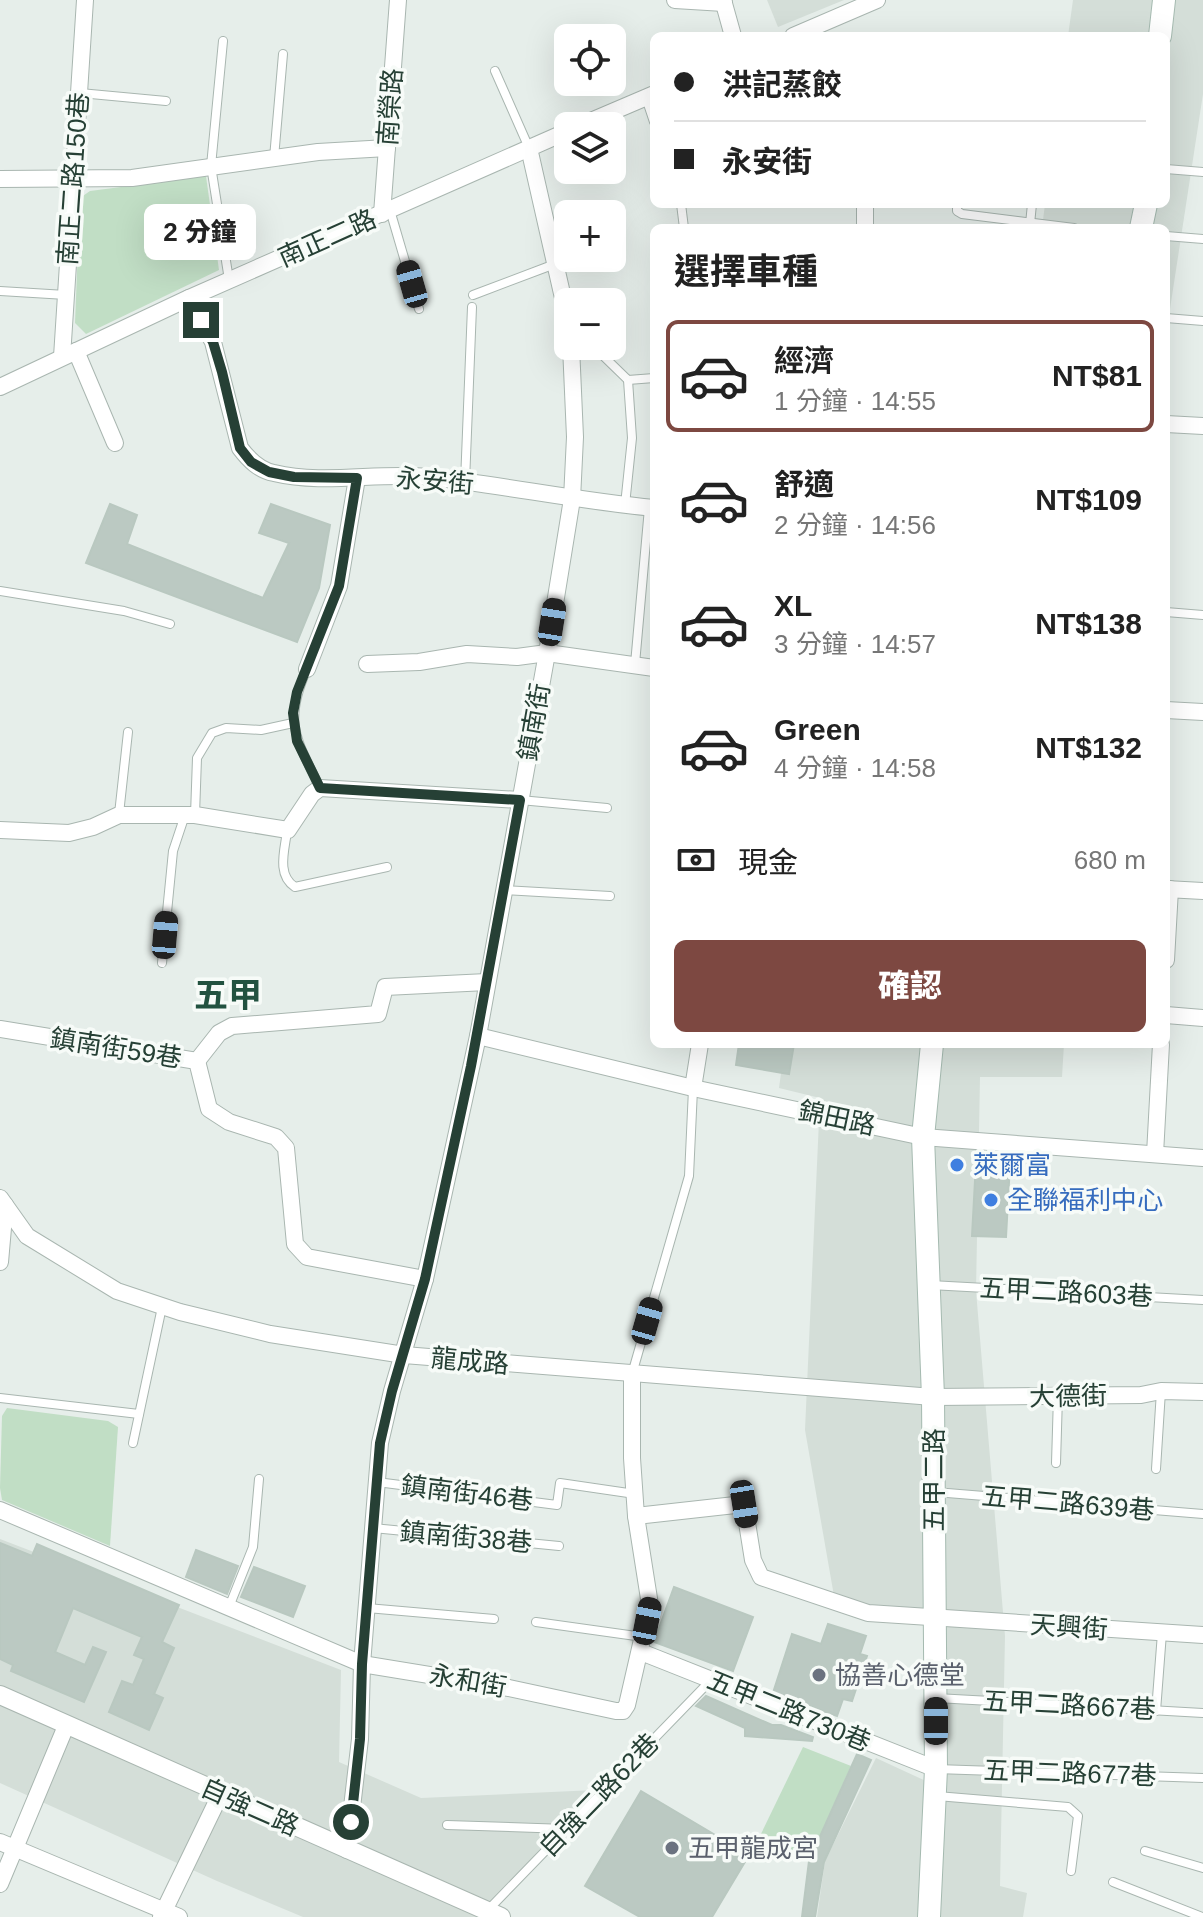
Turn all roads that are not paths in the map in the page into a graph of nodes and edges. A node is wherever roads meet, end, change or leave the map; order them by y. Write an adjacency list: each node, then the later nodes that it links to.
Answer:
1 (85, 0): 15 (street, 南正二路150巷)
2 (398, 0): 20 (street, 南榮路)
3 (675, 0): 6 (street)
4 (877, 0): 7 (street)
5 (1164, 0): 11 (main road)
6 (724, 2): 8 (street)
7 (835, 19): 9 (street); 10 (street)
8 (732, 32)
9 (803, 32)
10 (838, 32)
11 (1160, 32)
12 (223, 41): 23 (lane)
13 (283, 54): 22 (lane)
14 (495, 71): 21 (lane)
15 (79, 93): 17 (lane); 27 (street, 南正二路150巷)
16 (650, 96): 18 (street)
17 (166, 101)
18 (612, 112)
19 (554, 137): 21 (street, 南正二路)
20 (387, 148): 22 (street); 30 (street, 南榮路)
21 (529, 148): 30 (street, 南正二路); 34 (street)
22 (274, 158): 23 (street)
23 (211, 166): 27 (street); 36 (lane)
24 (1170, 169): 25 (lane)
25 (1203, 172)
26 (0, 179): 27 (street)
27 (73, 180): 38 (street, 南正二路150巷)
28 (957, 208): 31 (lane)
29 (1032, 208): 31 (lane)
30 (386, 212): 36 (street, 南正二路); 42 (lane)
31 (1030, 224)
32 (1170, 236): 33 (lane)
33 (1203, 239)
34 (554, 260)
35 (554, 264): 39 (lane)
36 (229, 281): 40 (street, 南正二路)
37 (0, 291): 38 (lane)
38 (66, 295): 45 (street, 南正二路150巷)
39 (473, 295)
40 (189, 298): 45 (street, 南正二路); 54 (street, 永安街)
41 (472, 307): 55 (lane)
42 (419, 309)
43 (1170, 318): 44 (lane)
44 (1203, 321)
45 (69, 354): 50 (street, 南正二路); 53 (street)
46 (572, 360): 56 (street, 鎮南街)
47 (607, 360): 49 (lane)
48 (650, 378): 49 (lane)
49 (628, 380): 57 (lane)
50 (0, 387)
51 (1170, 424): 52 (street)
52 (1203, 426)
53 (115, 443)
54 (357, 478): 55 (street, 永安街); 68 (street)
55 (464, 483): 56 (street, 永安街)
56 (572, 499): 57 (street, 永安街); 64 (street, 鎮南街)
57 (625, 505): 58 (street, 永安街)
58 (650, 508)
59 (650, 518): 66 (lane)
60 (0, 591): 63 (lane)
61 (1170, 612): 62 (lane)
62 (1203, 615)
63 (170, 624)
64 (547, 653): 65 (street); 66 (street); 74 (street, 鎮南街)
65 (367, 664)
66 (635, 664): 67 (street)
67 (650, 667)
68 (307, 669): 71 (lane)
69 (1170, 710): 70 (street)
70 (1203, 712)
71 (293, 723): 73 (lane); 77 (lane)
72 (128, 732): 76 (lane)
73 (320, 788): 74 (street); 79 (street)
74 (520, 800): 75 (lane); 82 (street, 鎮南街)
75 (607, 808)
76 (119, 815): 77 (street); 78 (street)
77 (190, 815): 79 (street); 85 (lane)
78 (0, 830)
79 (288, 830): 80 (lane)
80 (387, 867)
81 (1170, 889): 83 (street)
82 (504, 890): 84 (lane); 86 (street, 鎮南街)
83 (1203, 891)
84 (610, 896)
85 (162, 963)
86 (487, 982): 90 (street, 鎮南街); 94 (street)
87 (1170, 1015): 88 (street)
88 (1203, 1018)
89 (0, 1029): 94 (street, 鎮南街59巷)
90 (478, 1036): 95 (street, 錦田路); 102 (street, 鎮南街)
91 (699, 1048): 95 (street)
92 (932, 1048): 96 (main road, 五甲二路)
93 (1161, 1048): 97 (street)
94 (197, 1061): 102 (street, 鎮南街59巷)
95 (693, 1088): 96 (street, 錦田路); 107 (lane)
96 (923, 1137): 97 (street, 錦田路); 103 (main road, 五甲二路)
97 (1155, 1154): 98 (street, 錦田路)
98 (1203, 1158)
99 (2, 1202): 100 (street); 105 (street, 龍成路)
100 (1, 1240): 101 (street)
101 (0, 1262)
102 (425, 1279): 106 (street, 鎮南街)
103 (929, 1285): 104 (lane, 五甲二路603巷); 111 (main road, 五甲二路)
104 (1203, 1300)
105 (163, 1306): 106 (street, 龍成路); 113 (lane)
106 (404, 1355): 107 (street, 龍成路); 118 (street, 鎮南街)
107 (632, 1374): 111 (street, 龍成路); 120 (street, 永和街)
108 (1161, 1391): 109 (street, 大德街); 110 (street, 大德街); 116 (lane)
109 (1203, 1392)
110 (1058, 1396): 111 (street, 大德街); 115 (lane)
111 (933, 1397): 119 (main road, 五甲二路)
112 (0, 1398): 113 (lane)
113 (139, 1414): 114 (lane)
114 (133, 1443)
115 (1056, 1463)
116 (1156, 1469)
117 (259, 1479): 126 (lane)
118 (377, 1482): 120 (lane, 鎮南街46巷); 124 (street, 鎮南街)
119 (934, 1492): 122 (lane, 五甲二路639巷); 129 (main road, 五甲二路)
120 (635, 1494): 123 (street, 永和街)
121 (0, 1510): 126 (street, 永和街)
122 (1203, 1514)
123 (636, 1516): 129 (street, 天興街); 133 (street, 永和街)
124 (373, 1528): 125 (lane, 鎮南街38巷); 127 (street, 鎮南街)
125 (559, 1546)
126 (229, 1607): 134 (street, 永和街)
127 (367, 1608): 128 (lane); 134 (street, 鎮南街)
128 (494, 1619)
129 (935, 1619): 131 (street, 天興街); 137 (main road, 五甲二路)
130 (536, 1622): 133 (lane)
131 (1162, 1633): 132 (street, 天興街); 138 (lane)
132 (1203, 1635)
133 (642, 1645): 134 (street, 永和街); 135 (street, 五甲二路730巷)
134 (362, 1664): 149 (street, 鎮南街)
135 (711, 1680): 141 (street, 五甲二路730巷); 146 (lane, 自強二路62巷)
136 (0, 1695): 140 (street, 自強二路)
137 (936, 1698): 138 (lane, 五甲二路667巷); 141 (main road, 五甲二路)
138 (1156, 1711): 139 (lane, 五甲二路667巷)
139 (1203, 1713)
140 (66, 1726): 143 (street, 自強二路); 148 (street)
141 (936, 1769): 142 (lane, 五甲二路677巷); 144 (main road, 五甲二路)
142 (1203, 1778)
143 (221, 1793): 149 (street, 自強二路); 156 (street)
144 (936, 1796): 152 (lane); 157 (main road, 五甲二路)
145 (447, 1825): 146 (lane)
146 (567, 1829): 155 (lane, 自強二路62巷)
147 (0, 1842): 148 (street)
148 (16, 1850): 154 (street); 156 (street)
149 (347, 1850): 155 (street, 自強二路)
150 (1145, 1851): 151 (lane)
151 (1203, 1868)
152 (1071, 1871)
153 (1113, 1882): 158 (lane)
154 (0, 1884)
155 (494, 1914)
156 (168, 1915)
157 (929, 1917)
158 (1202, 1917)

